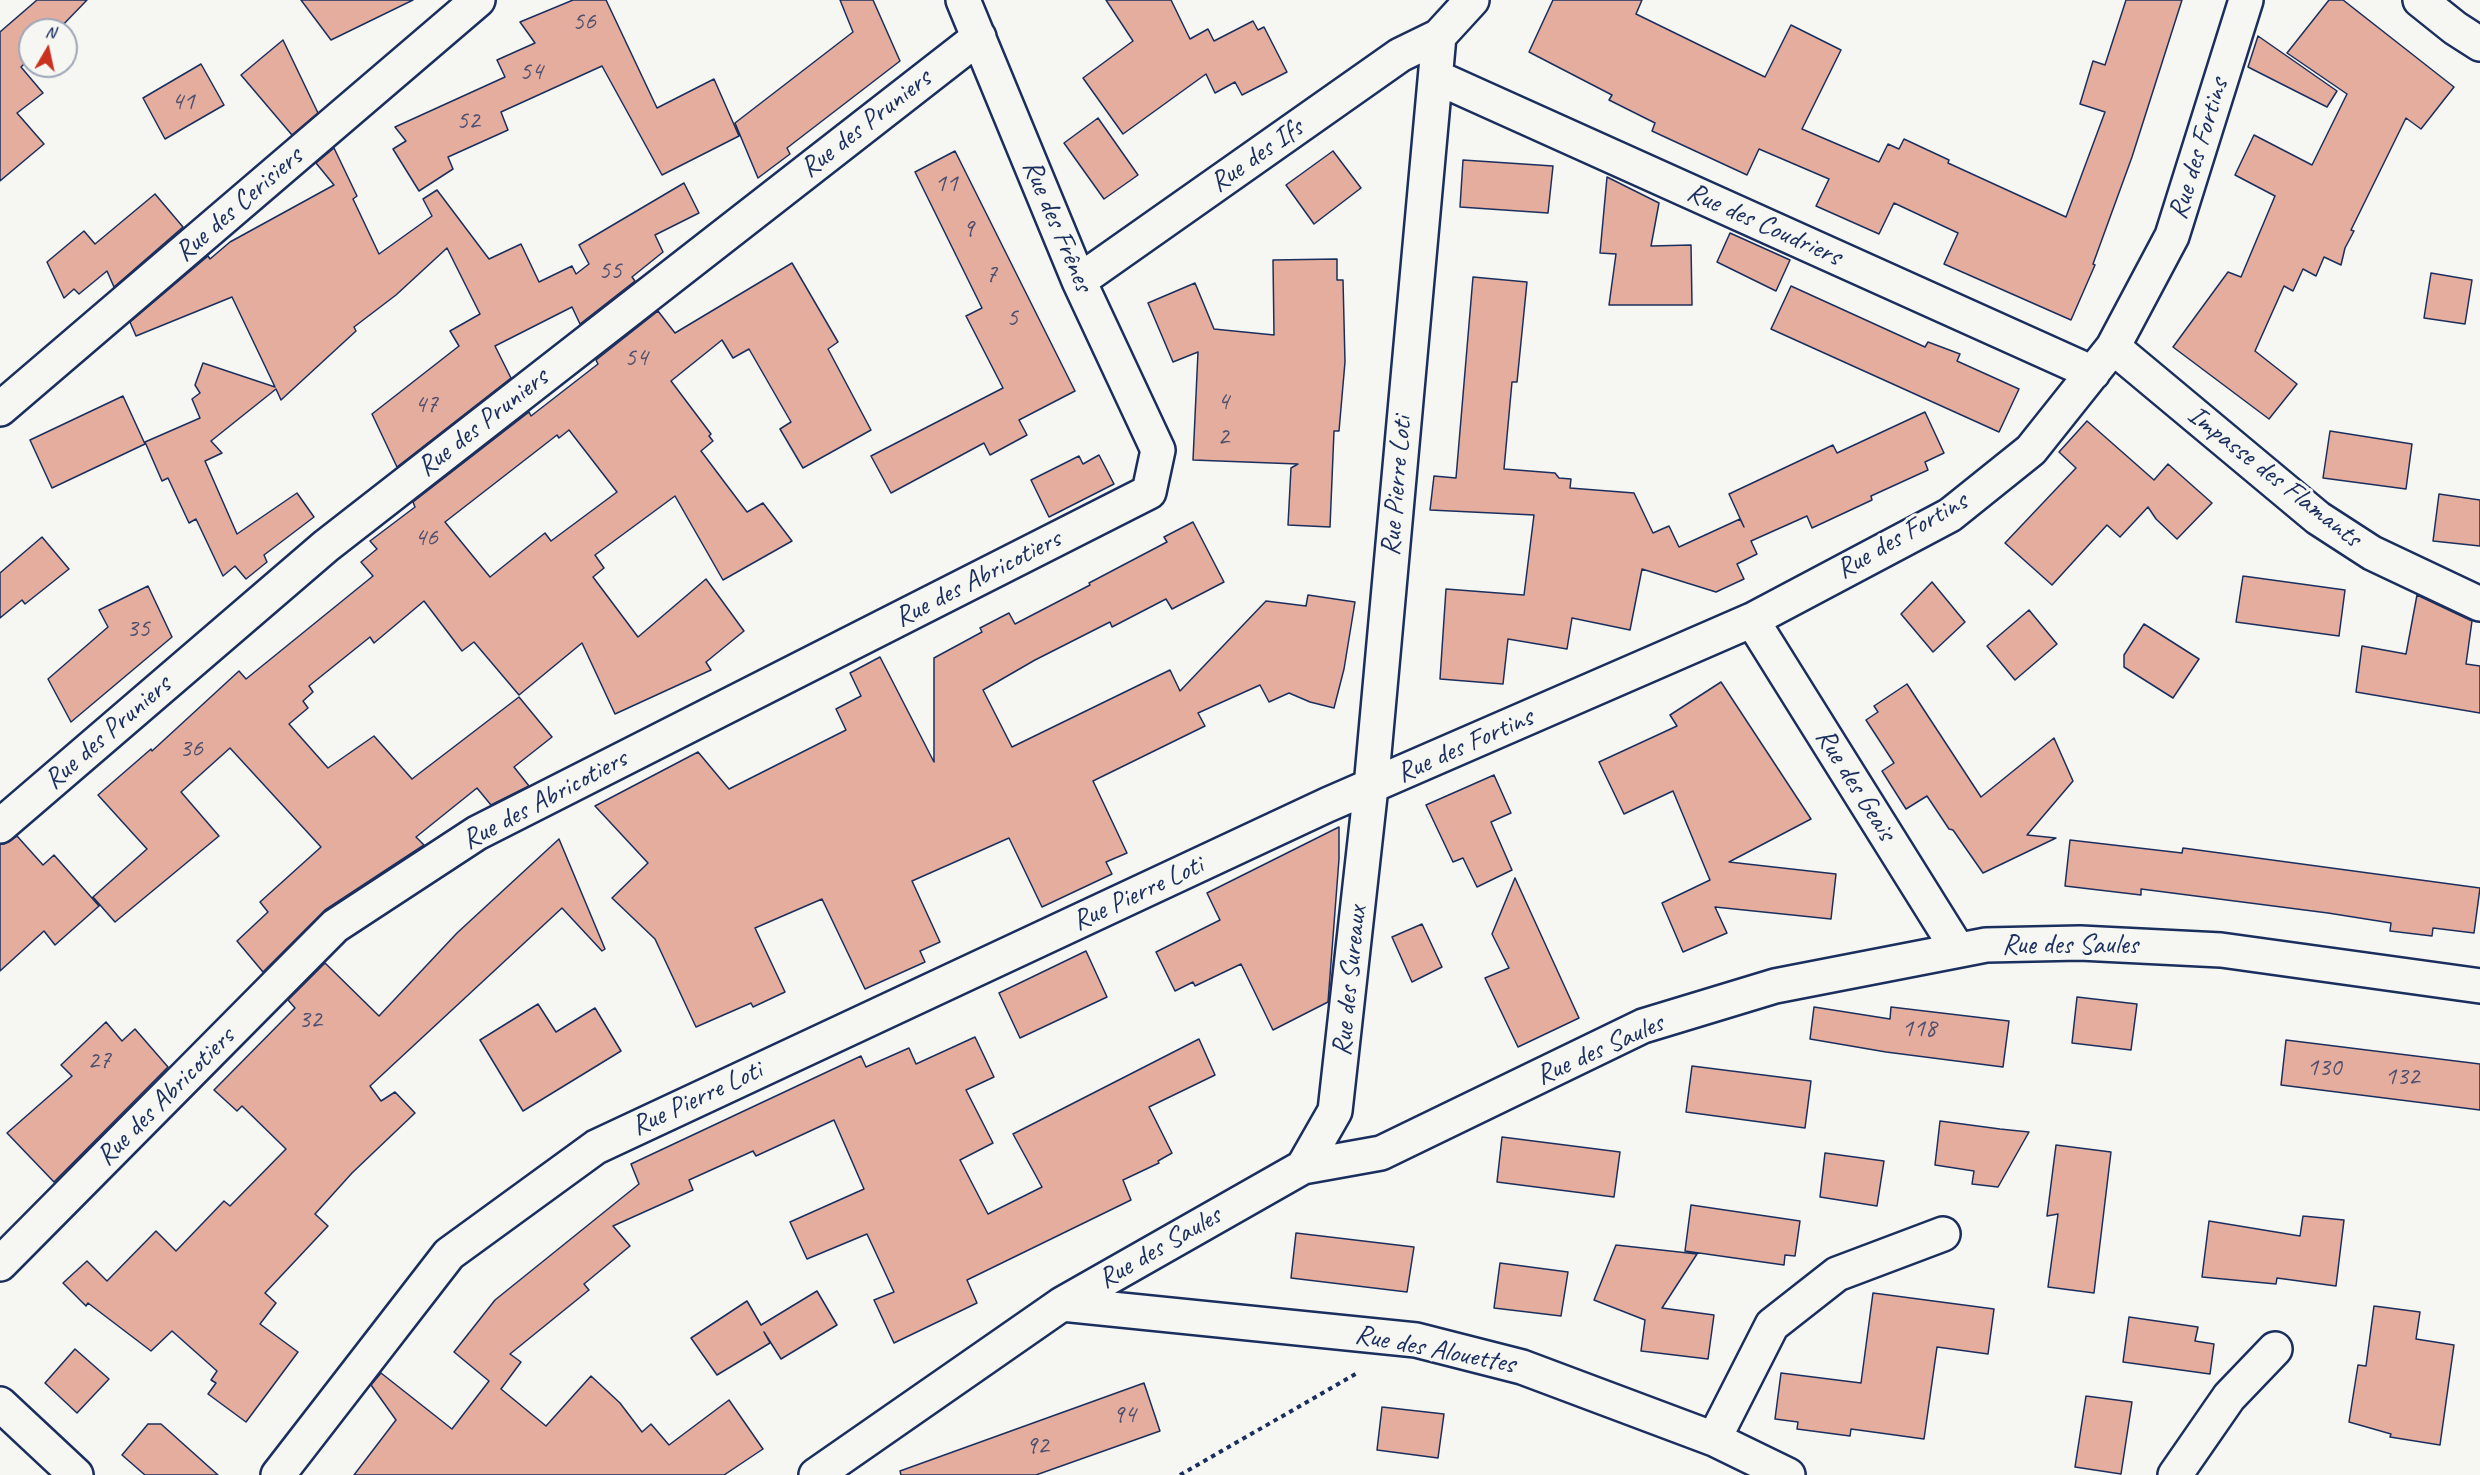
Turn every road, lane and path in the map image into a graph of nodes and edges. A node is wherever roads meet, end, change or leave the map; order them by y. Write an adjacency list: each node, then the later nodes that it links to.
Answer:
1 (478, 0): 13 (street, Rue des Cerisiers)
2 (963, 0): 7 (street, Rue des Frênes)
3 (1472, 0): 6 (street)
4 (2246, 0): 11 (street, Rue des Fortins)
5 (2420, 0): 8 (street)
6 (1439, 36): 9 (street, Rue Pierre Loti); 10 (street, Rue des Ifs)
7 (979, 37): 10 (street, Rue des Frênes); 18 (street, Rue des Pruniers)
8 (2480, 44)
9 (1436, 77): 12 (street, Rue des Coudriers); 17 (street, Rue Pierre Loti)
10 (1079, 281): 14 (street, Rue des Frênes)
11 (2113, 347): 12 (street, Rue des Fortins); 15 (street, Impasse des Flamants)
12 (2092, 373): 16 (street, Rue des Fortins)
13 (0, 409)
14 (1158, 450): 23 (street, Rue des Abricotiers)
15 (2480, 604)
16 (1752, 620): 17 (street, Rue des Fortins); 19 (street, Rue des Geais)
17 (1371, 787): 21 (street, Rue des Sureaux); 30 (street, Rue Pierre Loti)
18 (0, 826)
19 (1958, 950): 20 (street, Rue des Saules); 21 (street, Rue des Saules)
20 (2480, 986)
21 (1303, 1167): 24 (street, Rue des Saules)
22 (1943, 1234): 28 (street)
23 (0, 1264)
24 (1062, 1304): 28 (street, Rue des Alouettes); 31 (street, Rue des Saules)
25 (2275, 1349): 34 (street)
26 (1364, 1370): 32 (path)
27 (0, 1404): 29 (street)
28 (1714, 1439): 33 (street, Rue des Alouettes)
29 (76, 1475)
30 (278, 1475)
31 (816, 1475)
32 (1180, 1475)
33 (1788, 1475)
34 (2175, 1475)

